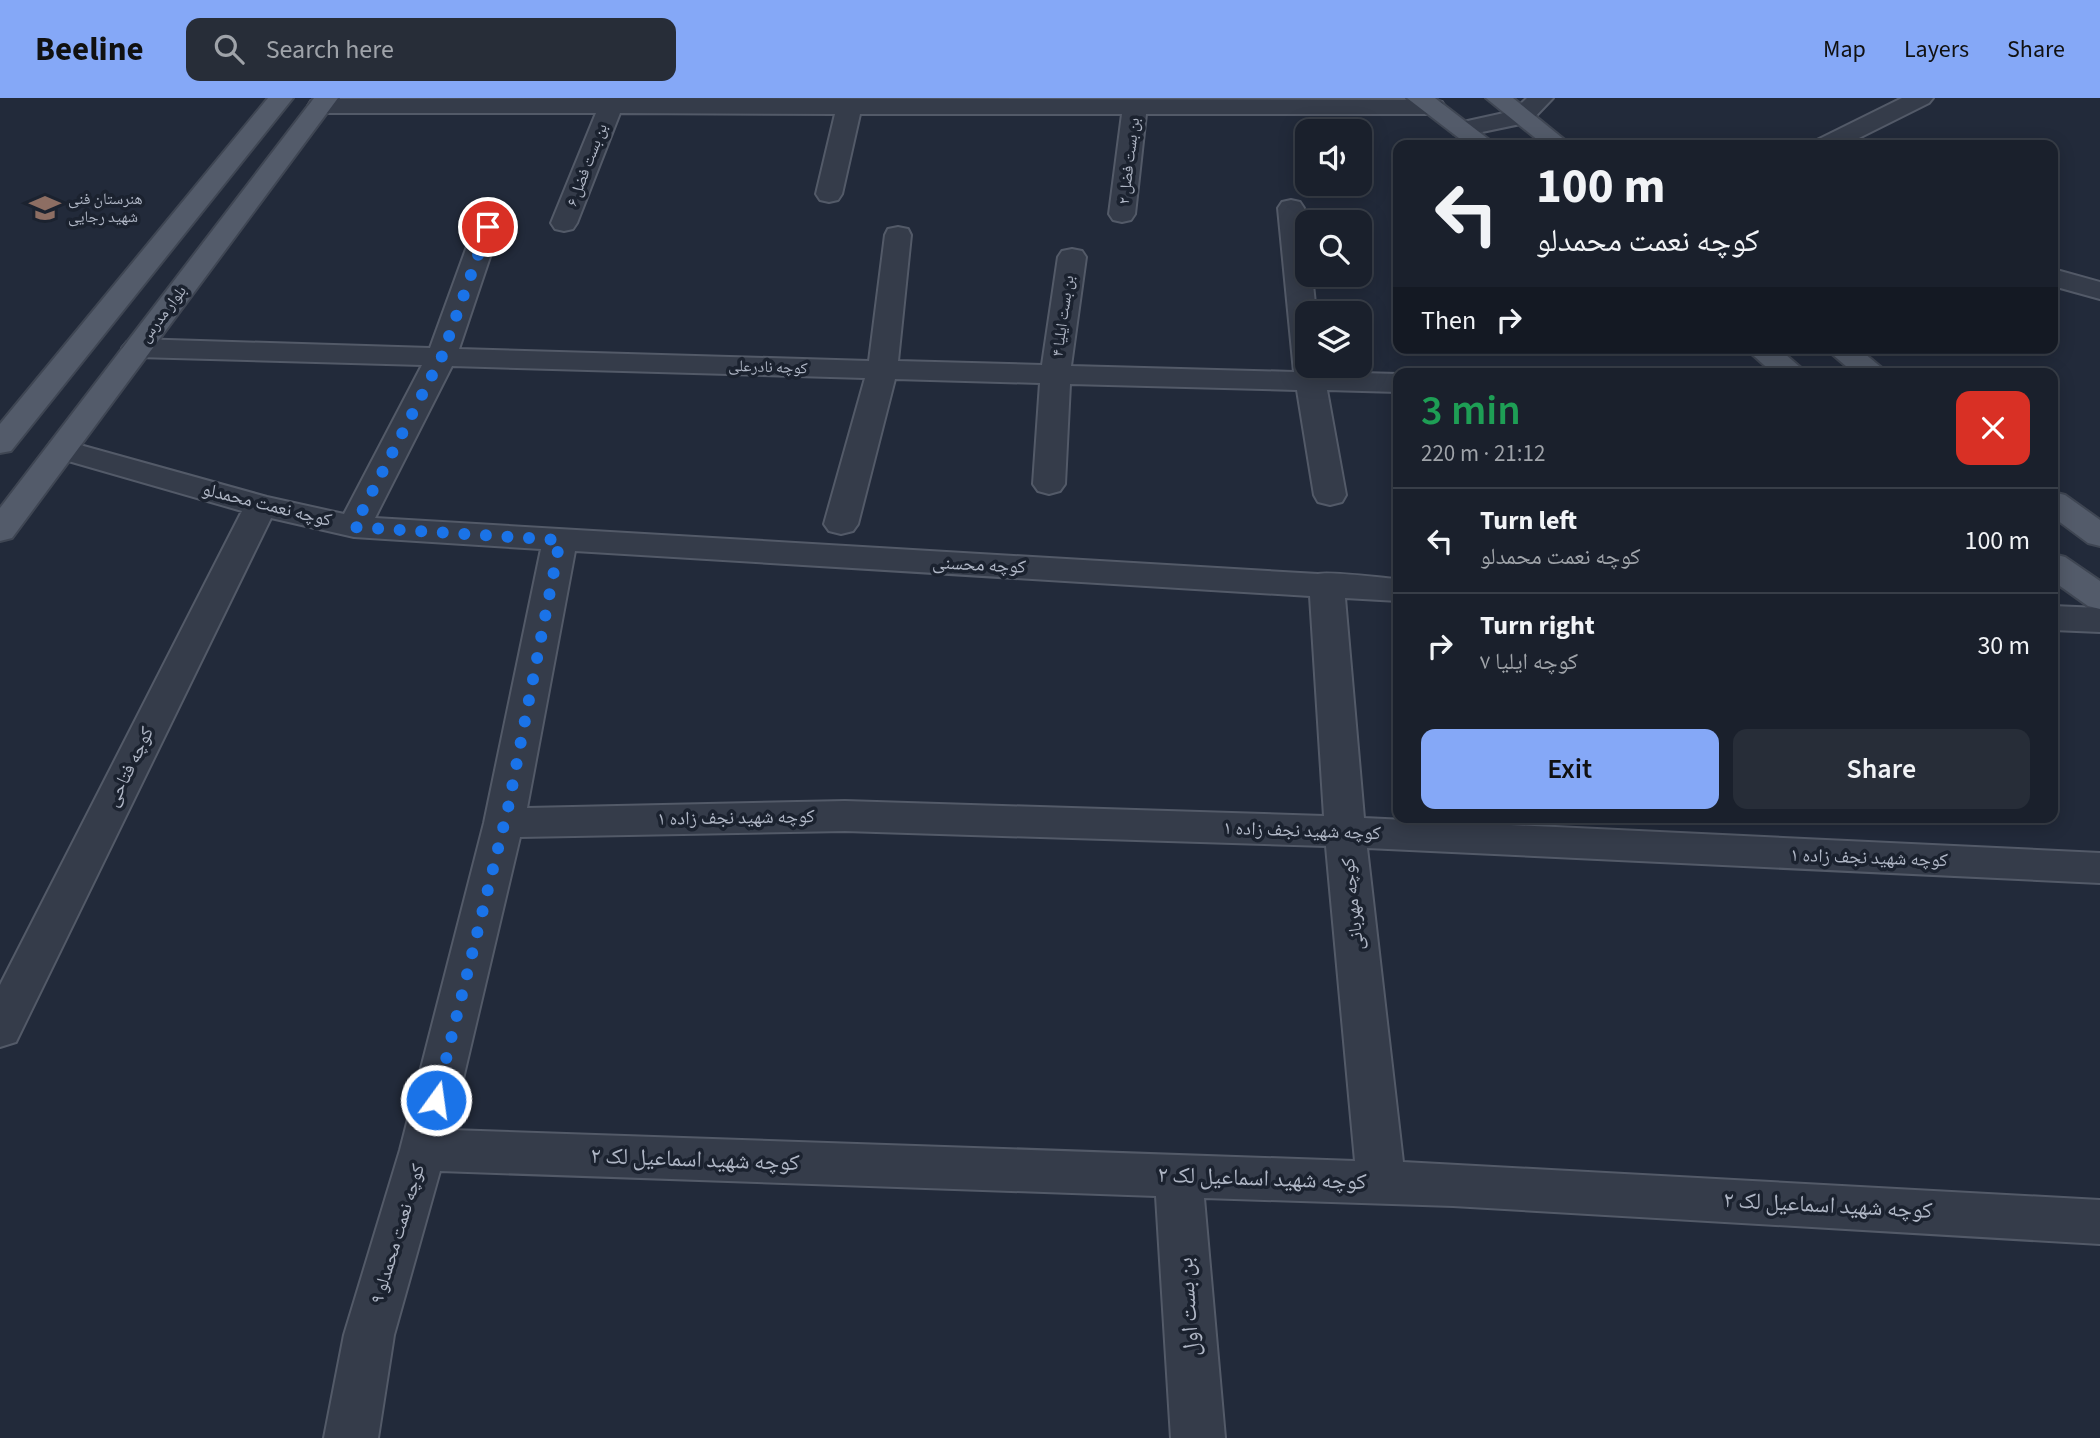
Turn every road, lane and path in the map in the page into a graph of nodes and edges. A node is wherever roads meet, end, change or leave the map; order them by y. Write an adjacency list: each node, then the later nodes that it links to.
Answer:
1 (281, 98): 38 (main road)
2 (1498, 98): 11 (main road)
3 (1541, 98): 11 (street)
4 (1921, 98): 15 (street)
5 (323, 102): 6 (street); 26 (main road, بلوار مدرس)
6 (612, 102): 7 (street); 19 (street, ۶ بن بست فضل)
7 (849, 102): 8 (street); 16 (street)
8 (1105, 102): 10 (street)
9 (1426, 103): 10 (street); 12 (main road)
10 (1135, 107): 18 (street, ۲ بن بست فضل)
11 (1521, 117): 12 (street); 14 (main road)
12 (1463, 130): 13 (main road)
13 (1477, 140)
14 (1552, 140)
15 (1836, 140)
16 (830, 194)
17 (1291, 208): 25 (street)
18 (1122, 214)
19 (564, 223)
20 (488, 227): 29 (street)
21 (898, 235): 33 (street)
22 (1072, 257): 34 (street, ۴ بن بست ایلیا)
23 (2058, 277): 24 (street)
24 (2097, 288)
25 (1301, 301)
26 (137, 348): 29 (street, کوچه نادرعلی); 39 (main road, بلوار مدرس)
27 (1767, 354): 30 (main road)
28 (1847, 354): 31 (main road)
29 (442, 356): 33 (street, کوچه نادرعلی); 45 (street)
30 (1785, 368)
31 (1866, 368)
32 (1295, 369): 34 (street, کوچه نادرعلی)
33 (882, 372): 34 (street, کوچه نادرعلی); 44 (street)
34 (1055, 376): 40 (street, ۴ بن بست ایلیا)
35 (1310, 378): 41 (street)
36 (1366, 378): 37 (street, کوچه نادرعلی)
37 (1393, 382)
38 (0, 444)
39 (62, 449): 42 (street, کوچه نعمت محمدلو); 46 (main road, بلوار مدرس)
40 (1049, 484)
41 (1330, 495)
42 (261, 506): 45 (street, کوچه نعمت محمدلو); 58 (street, کوچه فتاحی)
43 (2058, 506): 47 (main road)
44 (841, 524)
45 (354, 527): 48 (street, کوچه نعمت محمدلو)
46 (0, 531)
47 (2100, 536)
48 (560, 540): 50 (street, کوچه محسنی); 55 (street, کوچه نعمت محمدلو ۹)
49 (2058, 569): 52 (main road)
50 (1326, 583): 51 (street, کوچه محسنی); 56 (street, کوچه مهربانی)
51 (1393, 590)
52 (2100, 598)
53 (2058, 618): 54 (street)
54 (2100, 620)
55 (504, 823): 56 (street, کوچه شهید نجف زاده ۱); 59 (street, کوچه نعمت محمدلو ۹)
56 (1345, 832): 57 (street, کوچه شهید نجف زاده ۱); 61 (street, کوچه مهربانی)
57 (2100, 868)
58 (0, 1029)
59 (423, 1150): 60 (street, کوچه شهید اسماعیل لک ۲); 63 (street, کوچه نعمت محمدلو ۹)
60 (1178, 1175): 61 (street, کوچه شهید اسماعیل لک ۲); 64 (street, بن بست اول)
61 (1381, 1182): 62 (street, کوچه شهید اسماعیل لک ۲)
62 (2100, 1222)
63 (351, 1438)
64 (1198, 1438)

